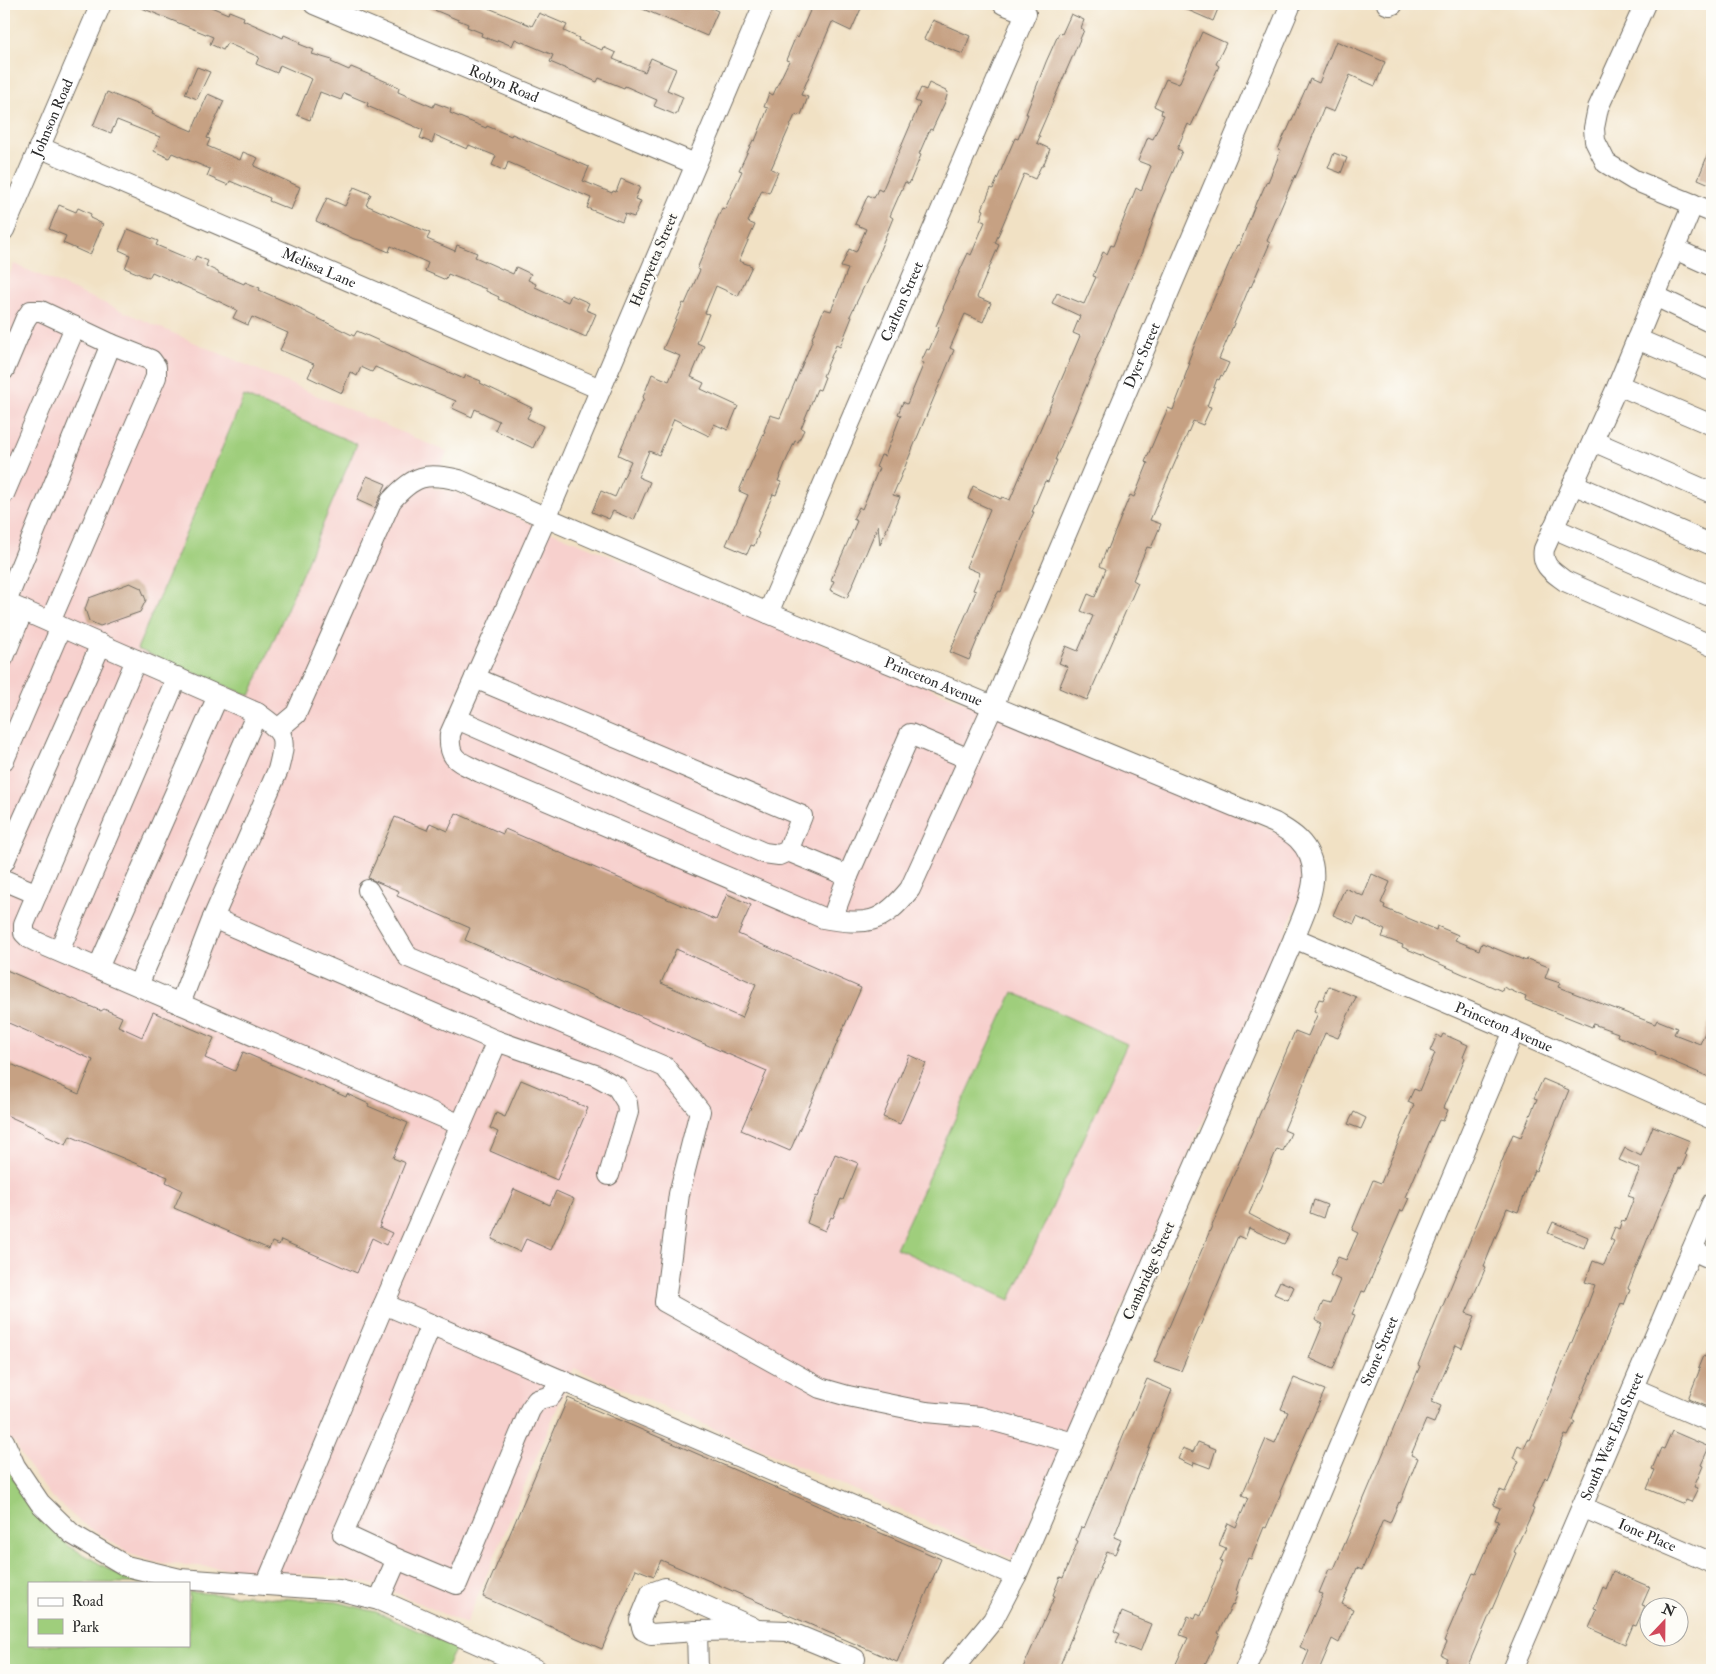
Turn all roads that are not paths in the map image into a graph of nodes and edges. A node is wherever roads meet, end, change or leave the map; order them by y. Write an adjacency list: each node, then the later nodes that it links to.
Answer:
1 (100, 4): 10 (street, Johnson Road)
2 (314, 4): 11 (street, Robyn Road)
3 (764, 4): 11 (street, Henryetta Street)
4 (1003, 4): 9 (street, Carlton Street)
5 (1291, 4): 45 (street, Dyer Street)
6 (1387, 4): 7 (street)
7 (1393, 4)
8 (1645, 4): 12 (street)
9 (1028, 8): 36 (street, Carlton Street)
10 (39, 147): 14 (street, Johnson Road); 25 (street, Melissa Lane)
11 (695, 164): 25 (street, Henryetta Street)
12 (1693, 204): 13 (street); 15 (street)
13 (1712, 212)
14 (4, 230)
15 (1675, 249): 16 (street); 17 (street)
16 (1712, 266)
17 (1655, 296): 18 (street); 20 (street)
18 (1712, 323)
19 (75, 327): 21 (street); 22 (street); 30 (street)
20 (1637, 339): 23 (street); 24 (street)
21 (112, 344): 35 (street); 37 (street)
22 (4, 370)
23 (1712, 371)
24 (1618, 385): 26 (street); 27 (street)
25 (600, 389): 31 (street, Henryetta Street)
26 (1712, 425)
27 (1593, 441): 28 (street); 29 (street)
28 (1573, 484): 32 (street); 33 (street)
29 (1712, 493)
30 (4, 494)
31 (546, 518): 36 (street, Princeton Avenue); 43 (street, Henryetta Street); 48 (street, Princeton Avenue)
32 (1553, 528): 34 (street); 39 (street)
33 (1712, 545)
34 (1712, 596)
35 (11, 605): 37 (street); 40 (street)
36 (768, 612): 45 (street, Princeton Avenue)
37 (56, 625): 38 (street); 50 (street)
38 (101, 644): 41 (street); 53 (street)
39 (1712, 646)
40 (4, 657)
41 (136, 660): 42 (street); 57 (street)
42 (177, 677): 44 (street); 61 (street)
43 (475, 678): 47 (street, Henryetta Street); 51 (street)
44 (218, 696): 46 (street); 62 (street)
45 (993, 706): 49 (street, Dyer Street); 52 (street, Princeton Avenue)
46 (257, 713): 48 (street); 63 (street)
47 (457, 719): 51 (street); 59 (street, Henryetta Street)
48 (278, 729): 58 (street)
49 (969, 759): 54 (street); 59 (street, Dyer Street)
50 (4, 760)
51 (788, 850): 54 (street)
52 (1312, 858): 60 (street, Cambridge Street)
53 (4, 862)
54 (848, 876): 59 (street)
55 (4, 880): 57 (street)
56 (368, 890): 79 (street)
57 (37, 894): 61 (street)
58 (213, 918): 64 (street); 66 (street)
59 (832, 919)
60 (1294, 938): 65 (street, Princeton Avenue); 79 (street, Cambridge Street)
61 (59, 951): 62 (street)
62 (98, 968): 63 (street)
63 (138, 985): 64 (street)
64 (180, 1004): 68 (street)
65 (1514, 1032): 67 (street, Princeton Avenue); 92 (street, Stone Street)
66 (497, 1041): 68 (street); 69 (street)
67 (1712, 1119)
68 (461, 1125): 73 (street)
69 (609, 1175)
70 (1712, 1204): 71 (street, South West End Street)
71 (1692, 1250): 72 (street); 76 (street, South West End Street)
72 (1712, 1259)
73 (384, 1304): 74 (street); 84 (street)
74 (431, 1324): 75 (street); 81 (street)
75 (561, 1380): 81 (street); 83 (street)
76 (1633, 1388): 77 (street); 80 (street, South West End Street)
77 (1712, 1422)
78 (4, 1441): 84 (street)
79 (1074, 1443): 83 (street, Cambridge Street)
80 (1582, 1507): 82 (street, Ione Place); 93 (street, South West End Street)
81 (397, 1558): 85 (street)
82 (1712, 1563)
83 (1016, 1576): 91 (street, Cambridge Street)
84 (266, 1585): 85 (street)
85 (379, 1600): 88 (street)
86 (759, 1630): 87 (street); 87 (street); 90 (street)
87 (697, 1631): 89 (street)
88 (537, 1670)
89 (698, 1670)
90 (850, 1670)
91 (952, 1670)
92 (1245, 1670)
93 (1512, 1670)

